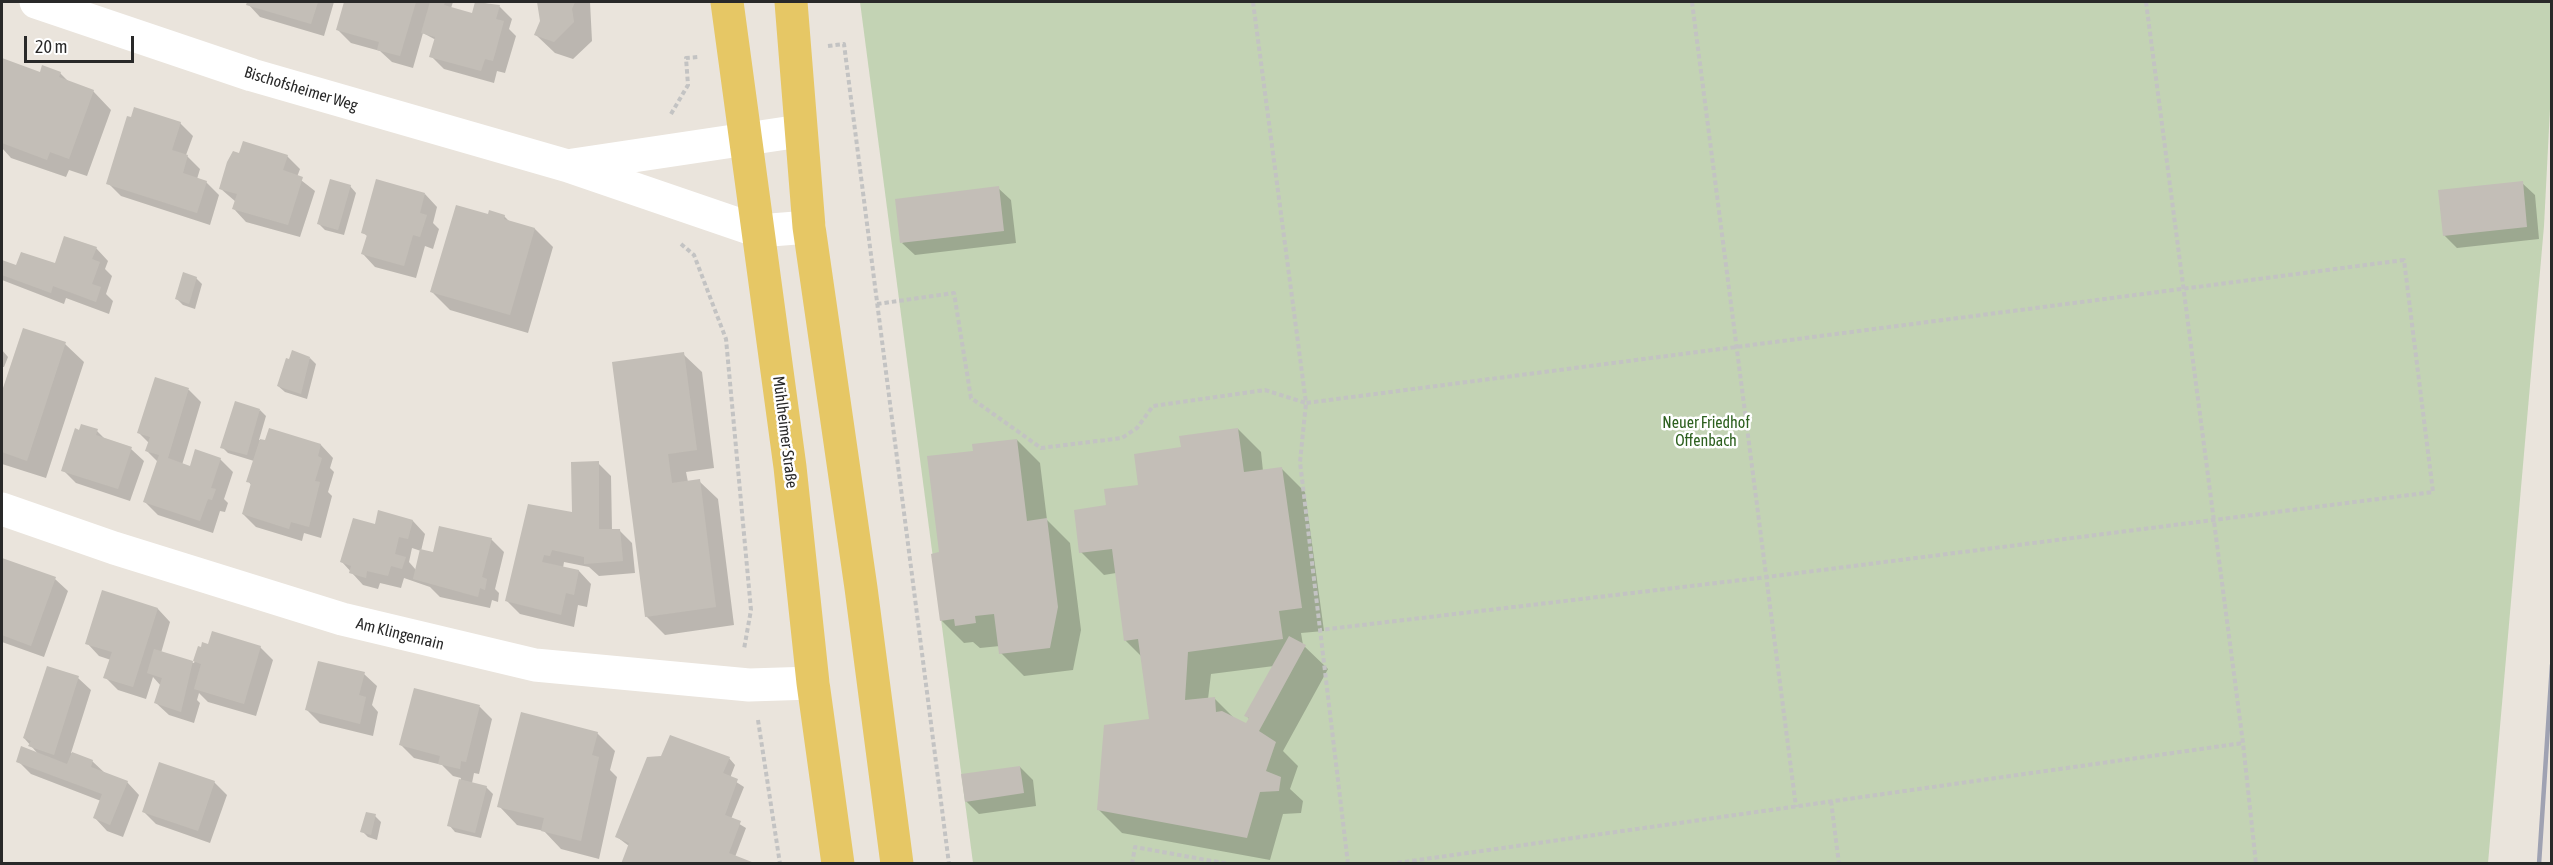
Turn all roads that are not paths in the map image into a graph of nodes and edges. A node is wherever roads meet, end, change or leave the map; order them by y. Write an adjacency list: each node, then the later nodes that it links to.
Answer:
1 (36, 2): 6 (street, Bischofsheimer Weg)
2 (727, 2): 5 (main road, Mühlheimer Straße)
3 (791, 2): 4 (main road)
4 (800, 131): 5 (street, Bischofsheimer Weg); 7 (main road)
5 (745, 140): 6 (street, Bischofsheimer Weg); 8 (main road, Mühlheimer Straße)
6 (568, 166): 8 (street, Bischofsheimer Weg)
7 (809, 227): 8 (street, Bischofsheimer Weg); 12 (main road)
8 (758, 231): 10 (main road, Mühlheimer Straße)
9 (2, 509): 10 (street, Am Klingenrain)
10 (813, 683): 11 (main road, Mühlheimer Straße)
11 (838, 864)
12 (897, 864)

